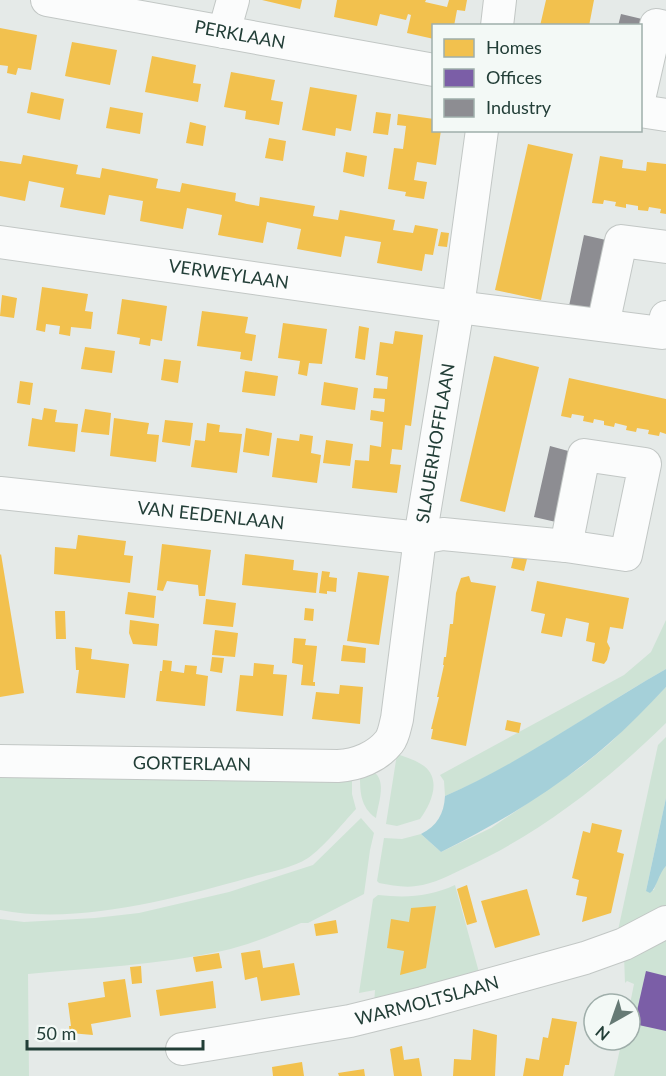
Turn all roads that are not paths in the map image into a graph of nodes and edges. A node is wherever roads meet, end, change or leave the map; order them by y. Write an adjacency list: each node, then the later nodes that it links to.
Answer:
1 (233, 0): 6 (street)
2 (500, 0): 4 (street)
3 (60, 1): 6 (street, PERKLAAN)
4 (497, 24)
5 (666, 27): 8 (street)
6 (224, 32): 7 (street, PERKLAAN)
7 (432, 70)
8 (642, 86)
9 (642, 111): 10 (street)
10 (666, 115)
11 (482, 132): 14 (street, SLAUERHOFFLAAN)
12 (0, 242): 14 (street, VERWEYLAAN)
13 (666, 247): 16 (street)
14 (458, 307): 16 (street, VERWEYLAAN); 18 (street, SLAUERHOFFLAAN)
15 (666, 317): 16 (street, VERWEYLAAN)
16 (603, 325)
17 (0, 493): 18 (street, VAN EEDENLAAN)
18 (420, 537): 19 (street, VAN EEDENLAAN); 20 (street, SLAUERHOFFLAAN)
19 (566, 546)
20 (379, 751): 21 (street, GORTERLAAN)
21 (0, 761)
22 (666, 922): 23 (street, WARMOLTSLAAN)
23 (182, 1049)

